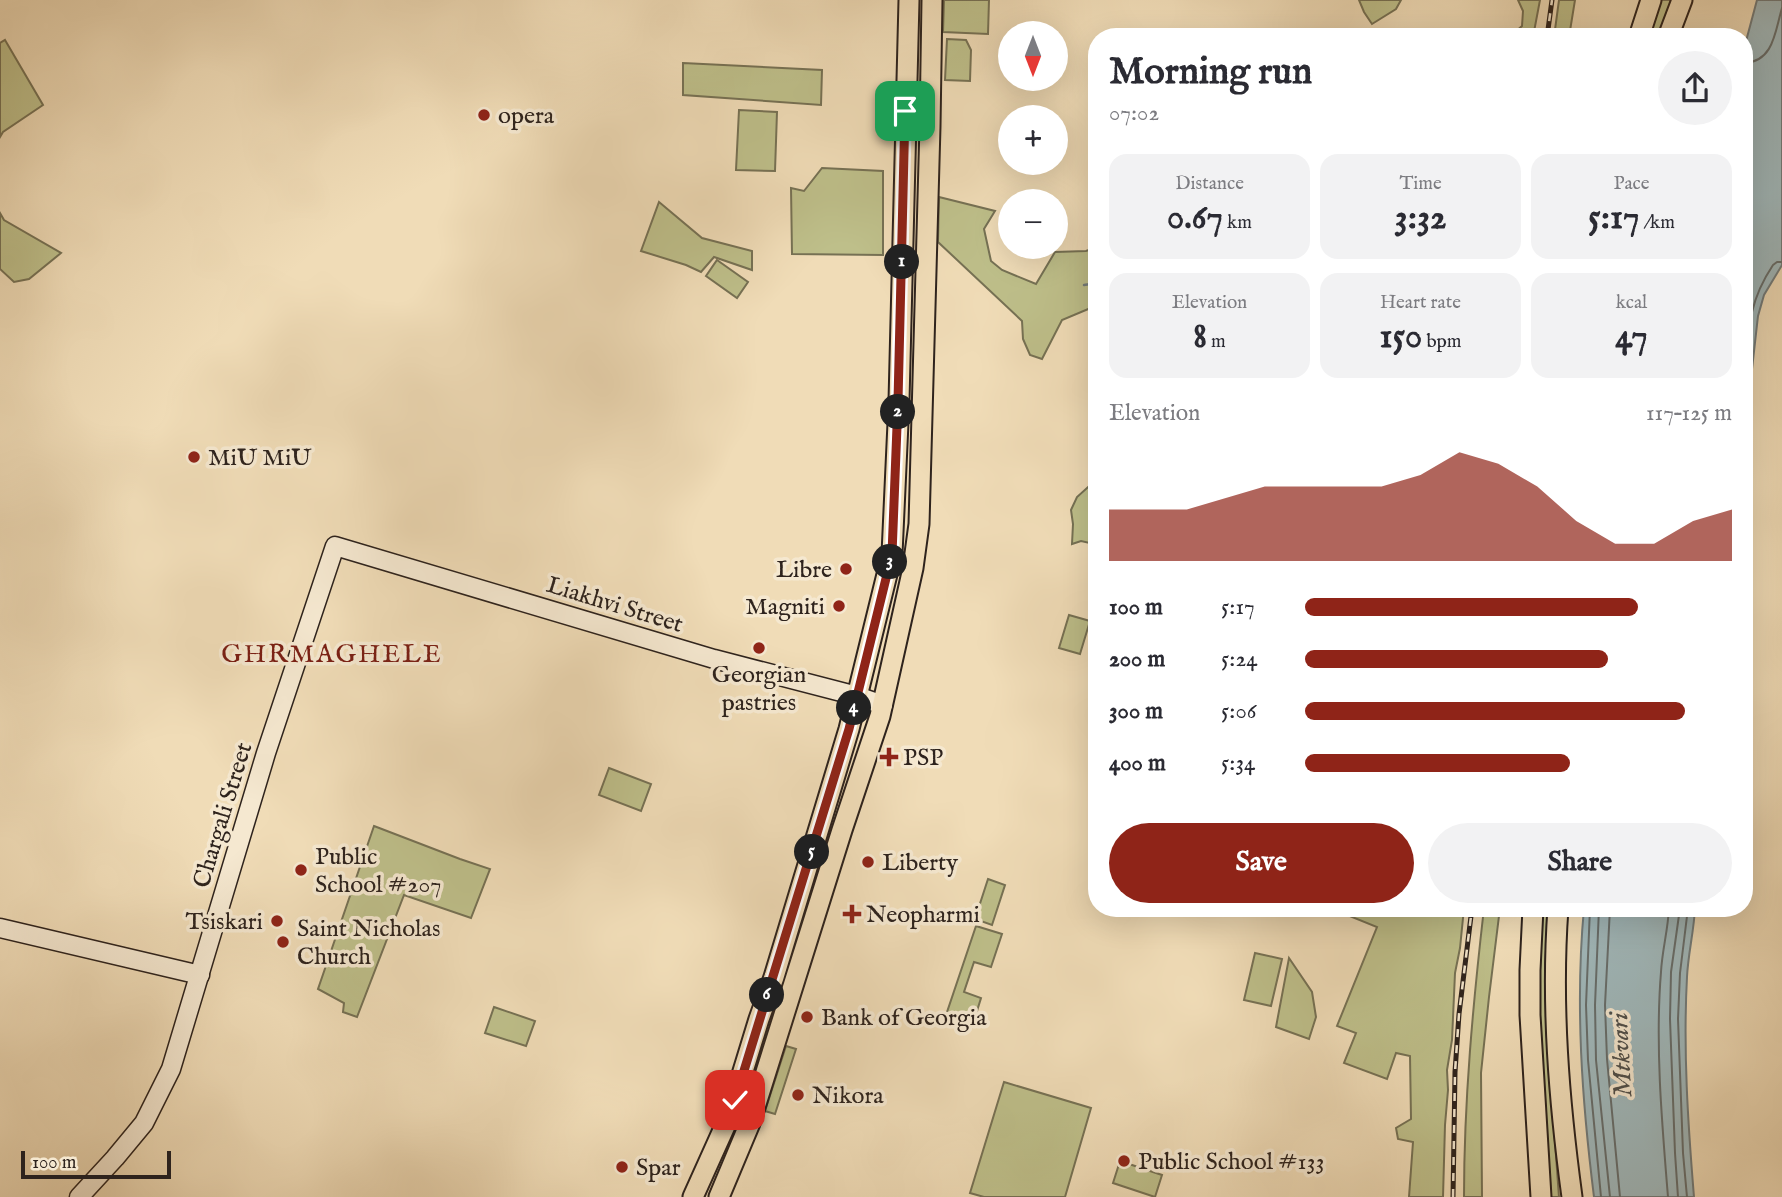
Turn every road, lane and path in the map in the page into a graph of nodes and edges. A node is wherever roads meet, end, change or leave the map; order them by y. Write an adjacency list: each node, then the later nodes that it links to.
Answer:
1 (909, 0): 7 (main road)
2 (932, 0): 8 (main road)
3 (1651, 0): 5 (main road)
4 (1682, 0): 6 (main road)
5 (1642, 28)
6 (1671, 28)
7 (905, 111): 8 (main road); 10 (main road)
8 (930, 112): 11 (main road)
9 (335, 546): 10 (street, Liakhvi Street); 15 (street, Chargali Street)
10 (857, 696): 11 (street, Liakhvi Street); 16 (main road)
11 (883, 705): 17 (main road)
12 (1533, 917): 23 (main road)
13 (1558, 917): 24 (main road)
14 (0, 928): 15 (street)
15 (200, 975): 20 (street, Chargali Street)
16 (735, 1100): 17 (main road); 18 (main road)
17 (755, 1108): 19 (main road)
18 (724, 1130): 19 (main road); 21 (main road)
19 (744, 1137): 22 (main road)
20 (79, 1197)
21 (693, 1197)
22 (719, 1197)
23 (1541, 1197)
24 (1572, 1197)

